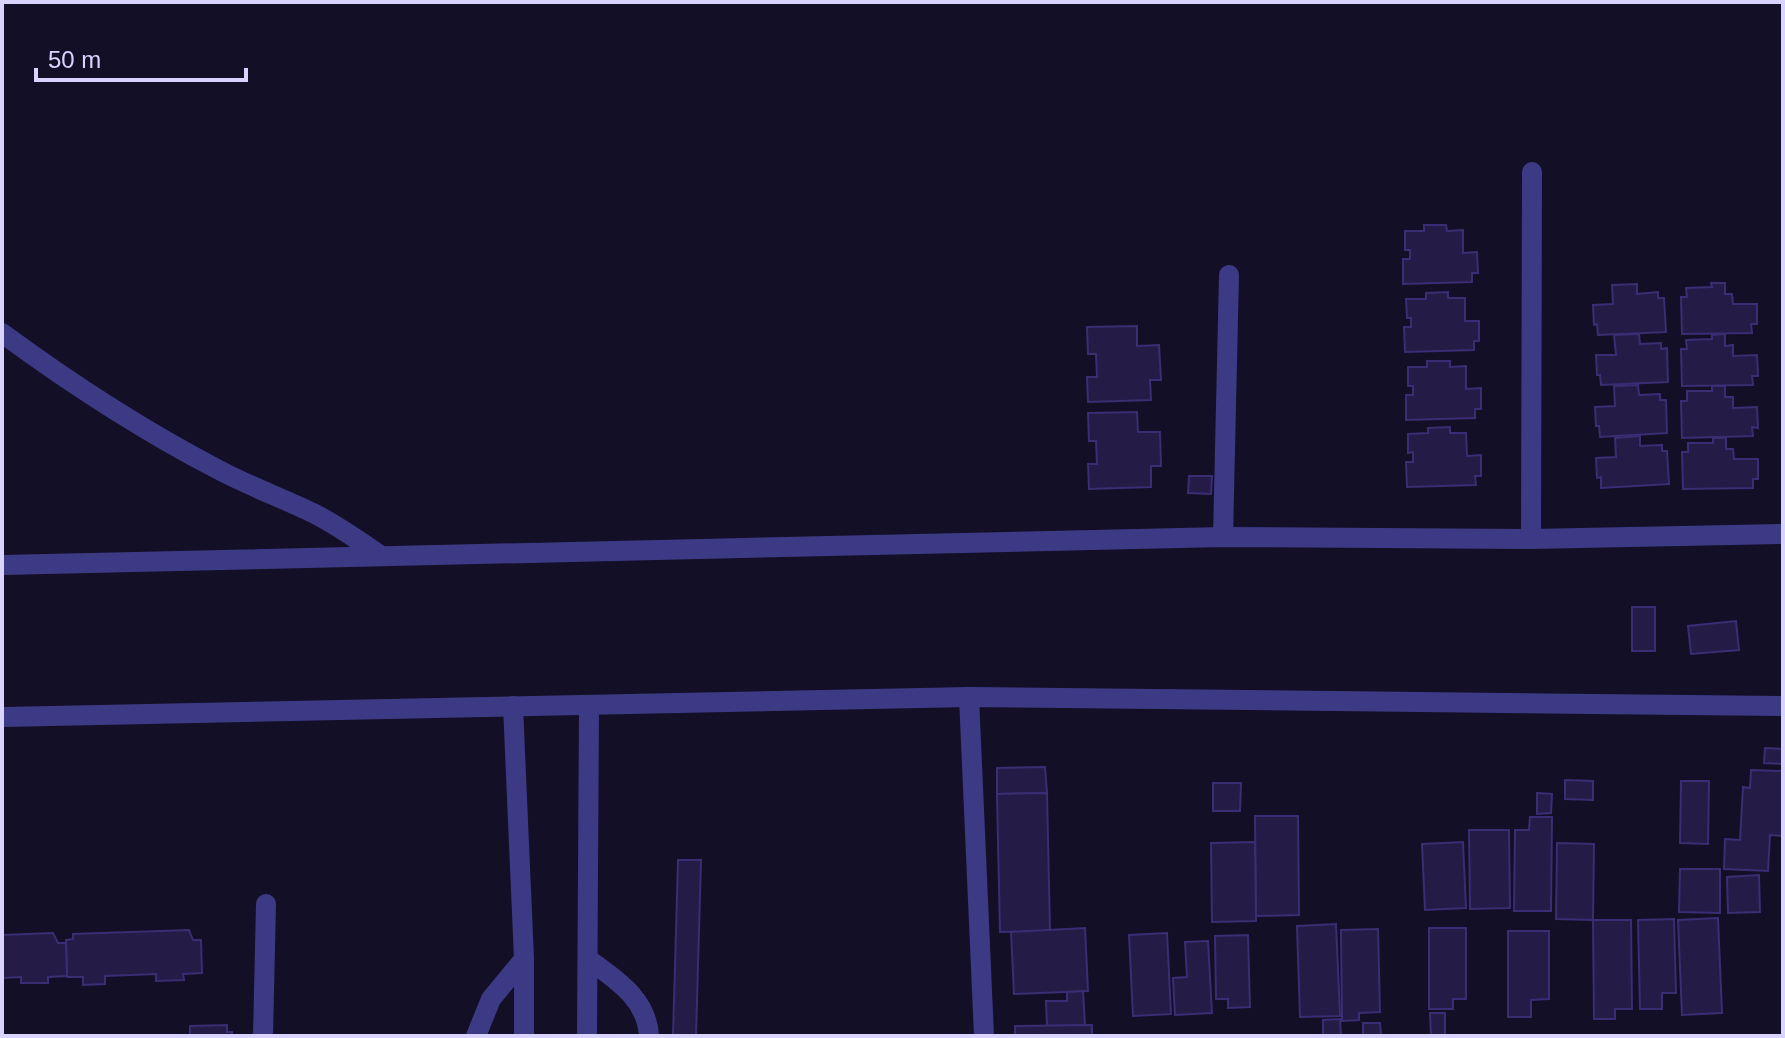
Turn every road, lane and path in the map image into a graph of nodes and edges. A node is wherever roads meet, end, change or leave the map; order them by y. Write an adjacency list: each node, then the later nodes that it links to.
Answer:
1 (1532, 172): 6 (street)
2 (1229, 275): 5 (street)
3 (2, 333): 7 (street)
4 (1783, 534): 6 (street)
5 (1223, 537): 6 (street); 7 (street)
6 (1531, 539)
7 (380, 555): 8 (street)
8 (2, 565)
9 (969, 697): 10 (street); 12 (street); 22 (street)
10 (589, 705): 11 (street); 16 (street)
11 (513, 706): 13 (street); 15 (street)
12 (1783, 706)
13 (2, 717)
14 (266, 904): 17 (street)
15 (524, 959): 18 (street); 19 (street)
16 (588, 959): 20 (street); 21 (street)
17 (263, 1036)
18 (476, 1036)
19 (524, 1036)
20 (587, 1036)
21 (649, 1036)
22 (984, 1036)

